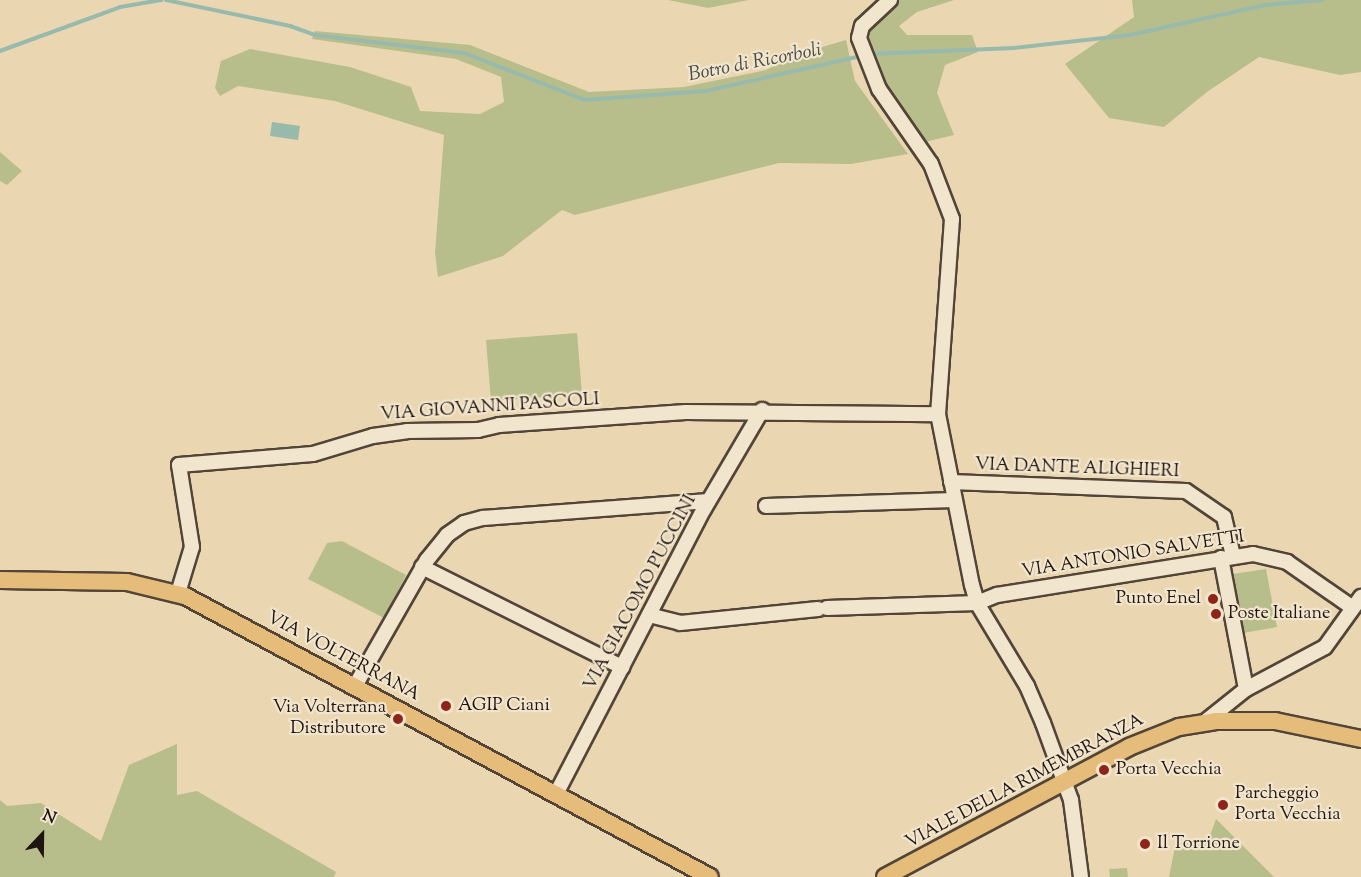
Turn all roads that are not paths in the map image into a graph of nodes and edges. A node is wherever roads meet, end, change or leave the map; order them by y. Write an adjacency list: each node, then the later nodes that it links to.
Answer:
1 (890, 0): 3 (street)
2 (762, 410): 3 (street, VIA GIOVANNI PASCOLI); 6 (street, VIA GIACOMO PUCCINI); 11 (street, VIA GIOVANNI PASCOLI)
3 (938, 414): 4 (street)
4 (951, 482): 5 (street); 8 (street, VIA DANTE ALIGHIERI)
5 (954, 500): 7 (street); 13 (street)
6 (708, 501): 9 (street); 14 (street, VIA GIACOMO PUCCINI)
7 (766, 506)
8 (1227, 557): 12 (street, VIA ANTONIO SALVETTI); 13 (street, VIA ANTONIO SALVETTI); 17 (street, VIA DANTE ALIGHIERI)
9 (423, 567): 15 (street); 16 (street)
10 (0, 580): 11 (main road, VIA VOLTERRANA)
11 (178, 593): 16 (main road, VIA VOLTERRANA)
12 (1357, 602): 17 (street)
13 (977, 603): 14 (street, VIA ANTONIO SALVETTI); 20 (street)
14 (649, 615): 15 (street, VIA GIACOMO PUCCINI)
15 (622, 667): 21 (street, VIA GIACOMO PUCCINI)
16 (355, 686): 21 (main road, VIA VOLTERRANA)
17 (1246, 689): 18 (street)
18 (1206, 722): 19 (main road, VIALE DELLA RIMEMBRANZA); 20 (main road, VIALE DELLA RIMEMBRANZA)
19 (1361, 738)
20 (1064, 781): 23 (main road, VIALE DELLA RIMEMBRANZA); 24 (street)
21 (556, 794): 22 (main road, VIA VOLTERRANA)
22 (710, 877)
23 (885, 877)
24 (1081, 877)

